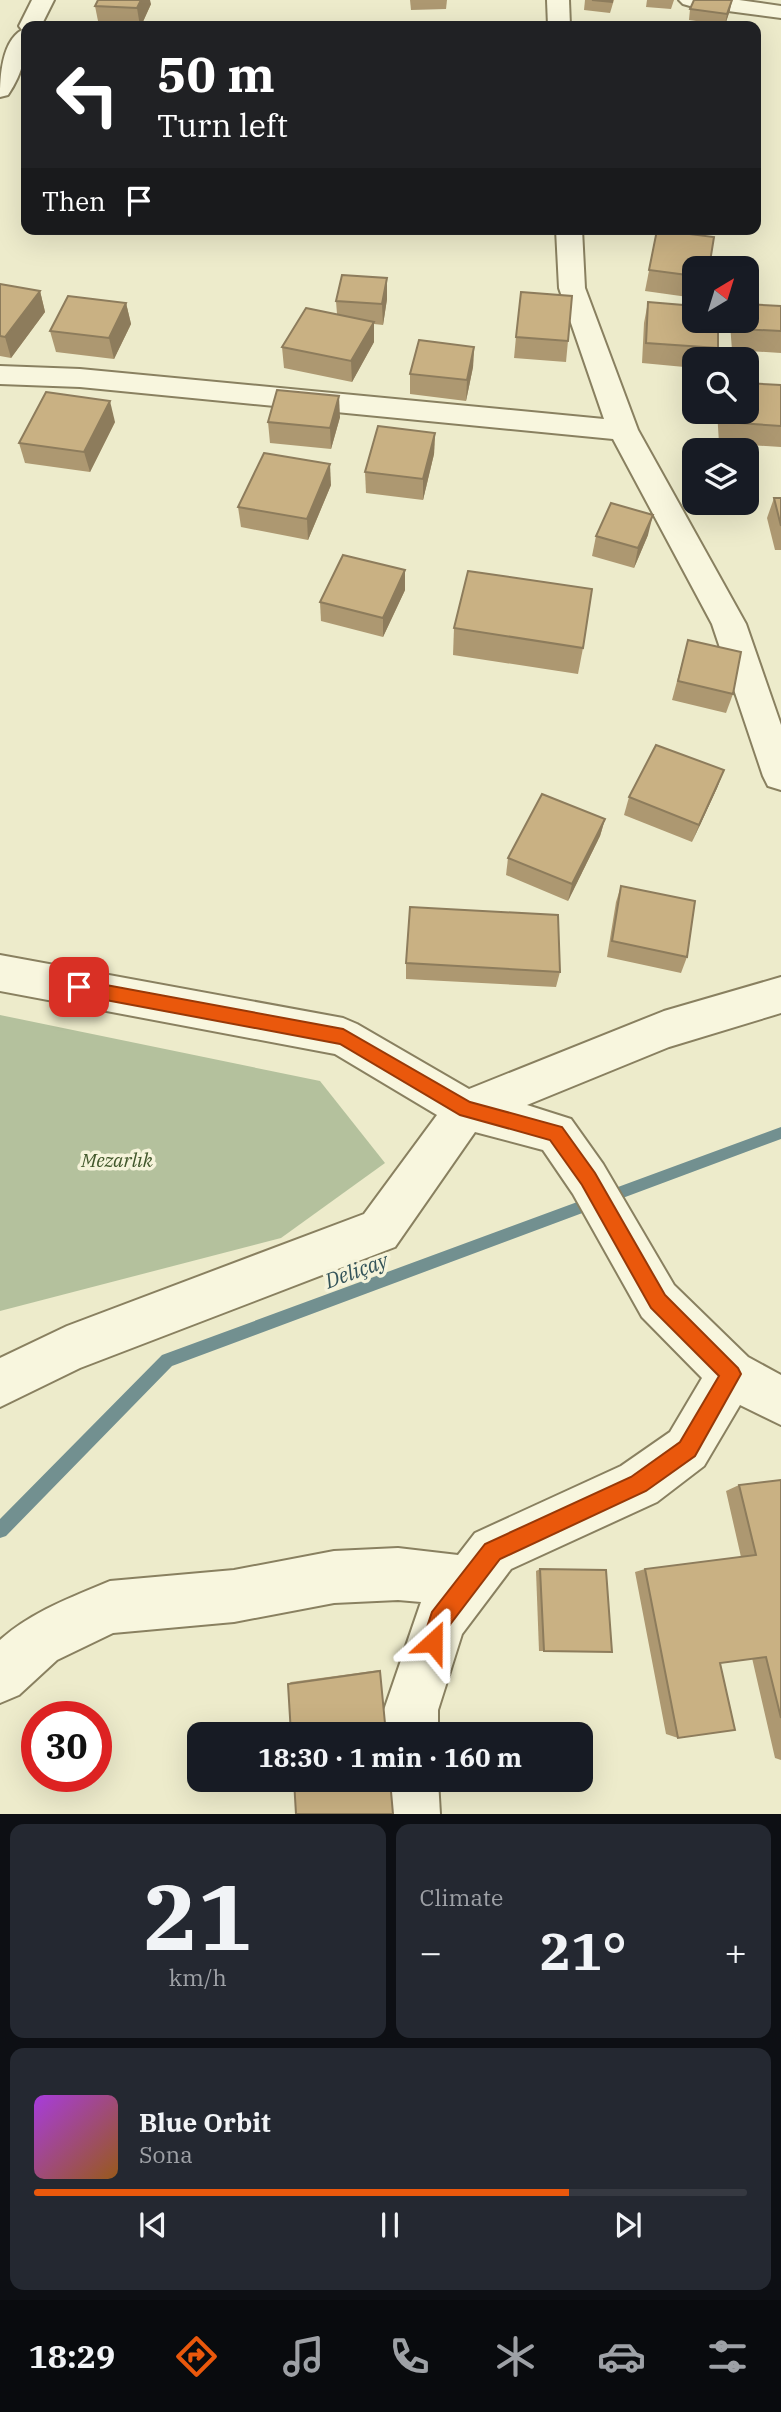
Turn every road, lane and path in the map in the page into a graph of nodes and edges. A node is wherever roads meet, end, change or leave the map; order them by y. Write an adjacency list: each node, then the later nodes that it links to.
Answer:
1 (43, 0): 5 (street)
2 (558, 0): 6 (street)
3 (690, 0): 4 (street)
4 (781, 12)
5 (32, 21)
6 (559, 21)
7 (21, 46): 8 (street)
8 (0, 90)
9 (569, 235): 11 (street)
10 (0, 375): 11 (street)
11 (622, 430): 12 (street)
12 (781, 776)
13 (0, 973): 15 (street)
14 (781, 995): 15 (street)
15 (466, 1110): 16 (street); 17 (street)
16 (731, 1374): 18 (street); 19 (street)
17 (0, 1382)
18 (781, 1401)
19 (468, 1582): 20 (street); 21 (street)
20 (0, 1676)
21 (411, 1722)
22 (411, 1792): 23 (street)
23 (412, 1814)

